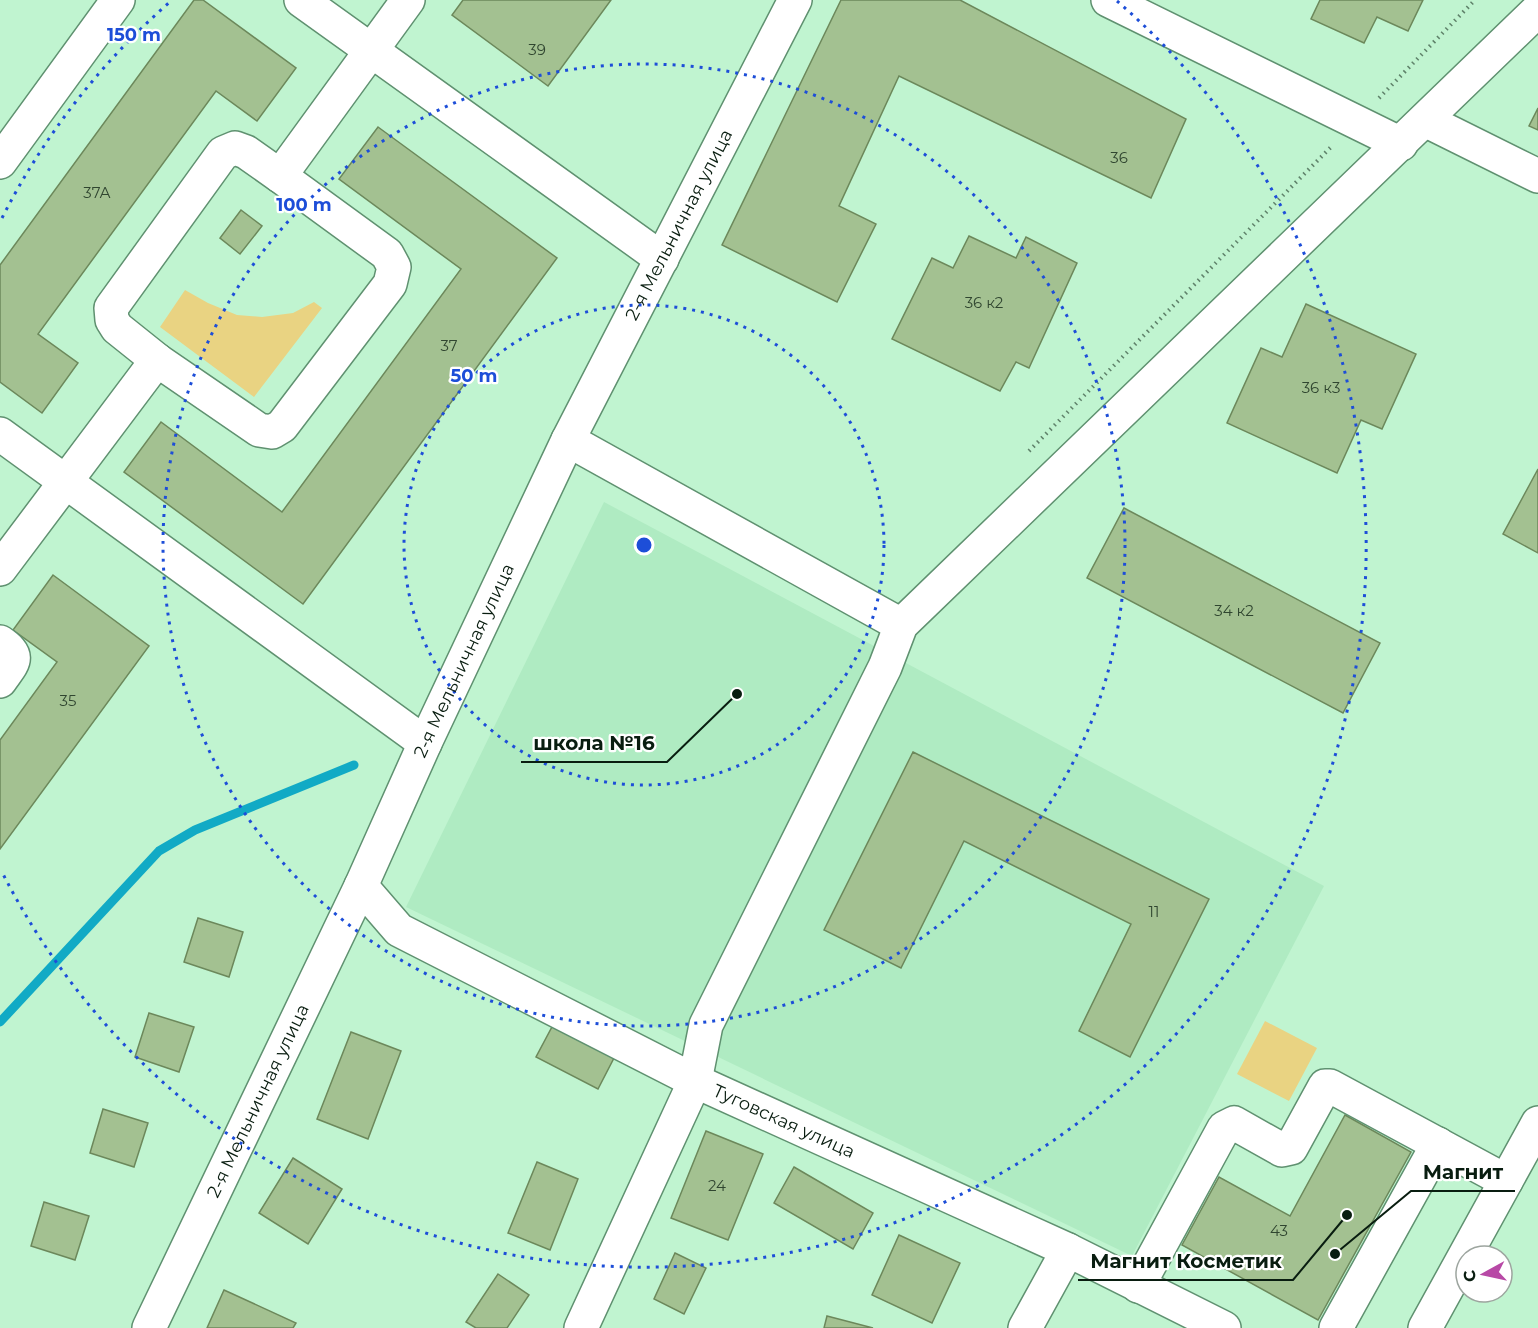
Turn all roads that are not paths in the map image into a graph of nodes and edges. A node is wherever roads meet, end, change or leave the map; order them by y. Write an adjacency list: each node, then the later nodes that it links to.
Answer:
1 (118, 0): 10 (street)
2 (301, 0): 7 (street)
3 (408, 0): 7 (street)
4 (795, 0): 13 (street, 2-я Мельничная улица)
5 (1108, 0): 9 (street)
6 (1538, 10): 8 (street)
7 (371, 50): 11 (street); 13 (street)
8 (1425, 120): 9 (street); 12 (street)
9 (1401, 144): 19 (street)
10 (0, 162)
11 (280, 176): 14 (street); 14 (street)
12 (1538, 176)
13 (662, 258): 16 (street, 2-я Мельничная улица)
14 (157, 360): 17 (street)
15 (0, 434): 17 (street)
16 (568, 440): 19 (street); 22 (street, 2-я Мельничная улица)
17 (65, 481): 18 (street); 22 (street)
18 (0, 569)
19 (901, 625): 24 (street)
20 (0, 642): 21 (street)
21 (0, 681)
22 (425, 743): 23 (street, 2-я Мельничная улица)
23 (361, 886): 24 (street, Туговская улица); 30 (street, 2-я Мельничная улица)
24 (695, 1081): 28 (street, Туговская улица); 31 (street)
25 (1538, 1123): 27 (street)
26 (1438, 1144): 27 (street); 29 (street); 34 (street)
27 (1506, 1181): 35 (street)
28 (1068, 1250): 29 (street, Туговская улица); 32 (street)
29 (1138, 1286): 33 (street, Туговская улица)
30 (149, 1328)
31 (581, 1328)
32 (1025, 1328)
33 (1224, 1328)
34 (1336, 1328)
35 (1425, 1328)

